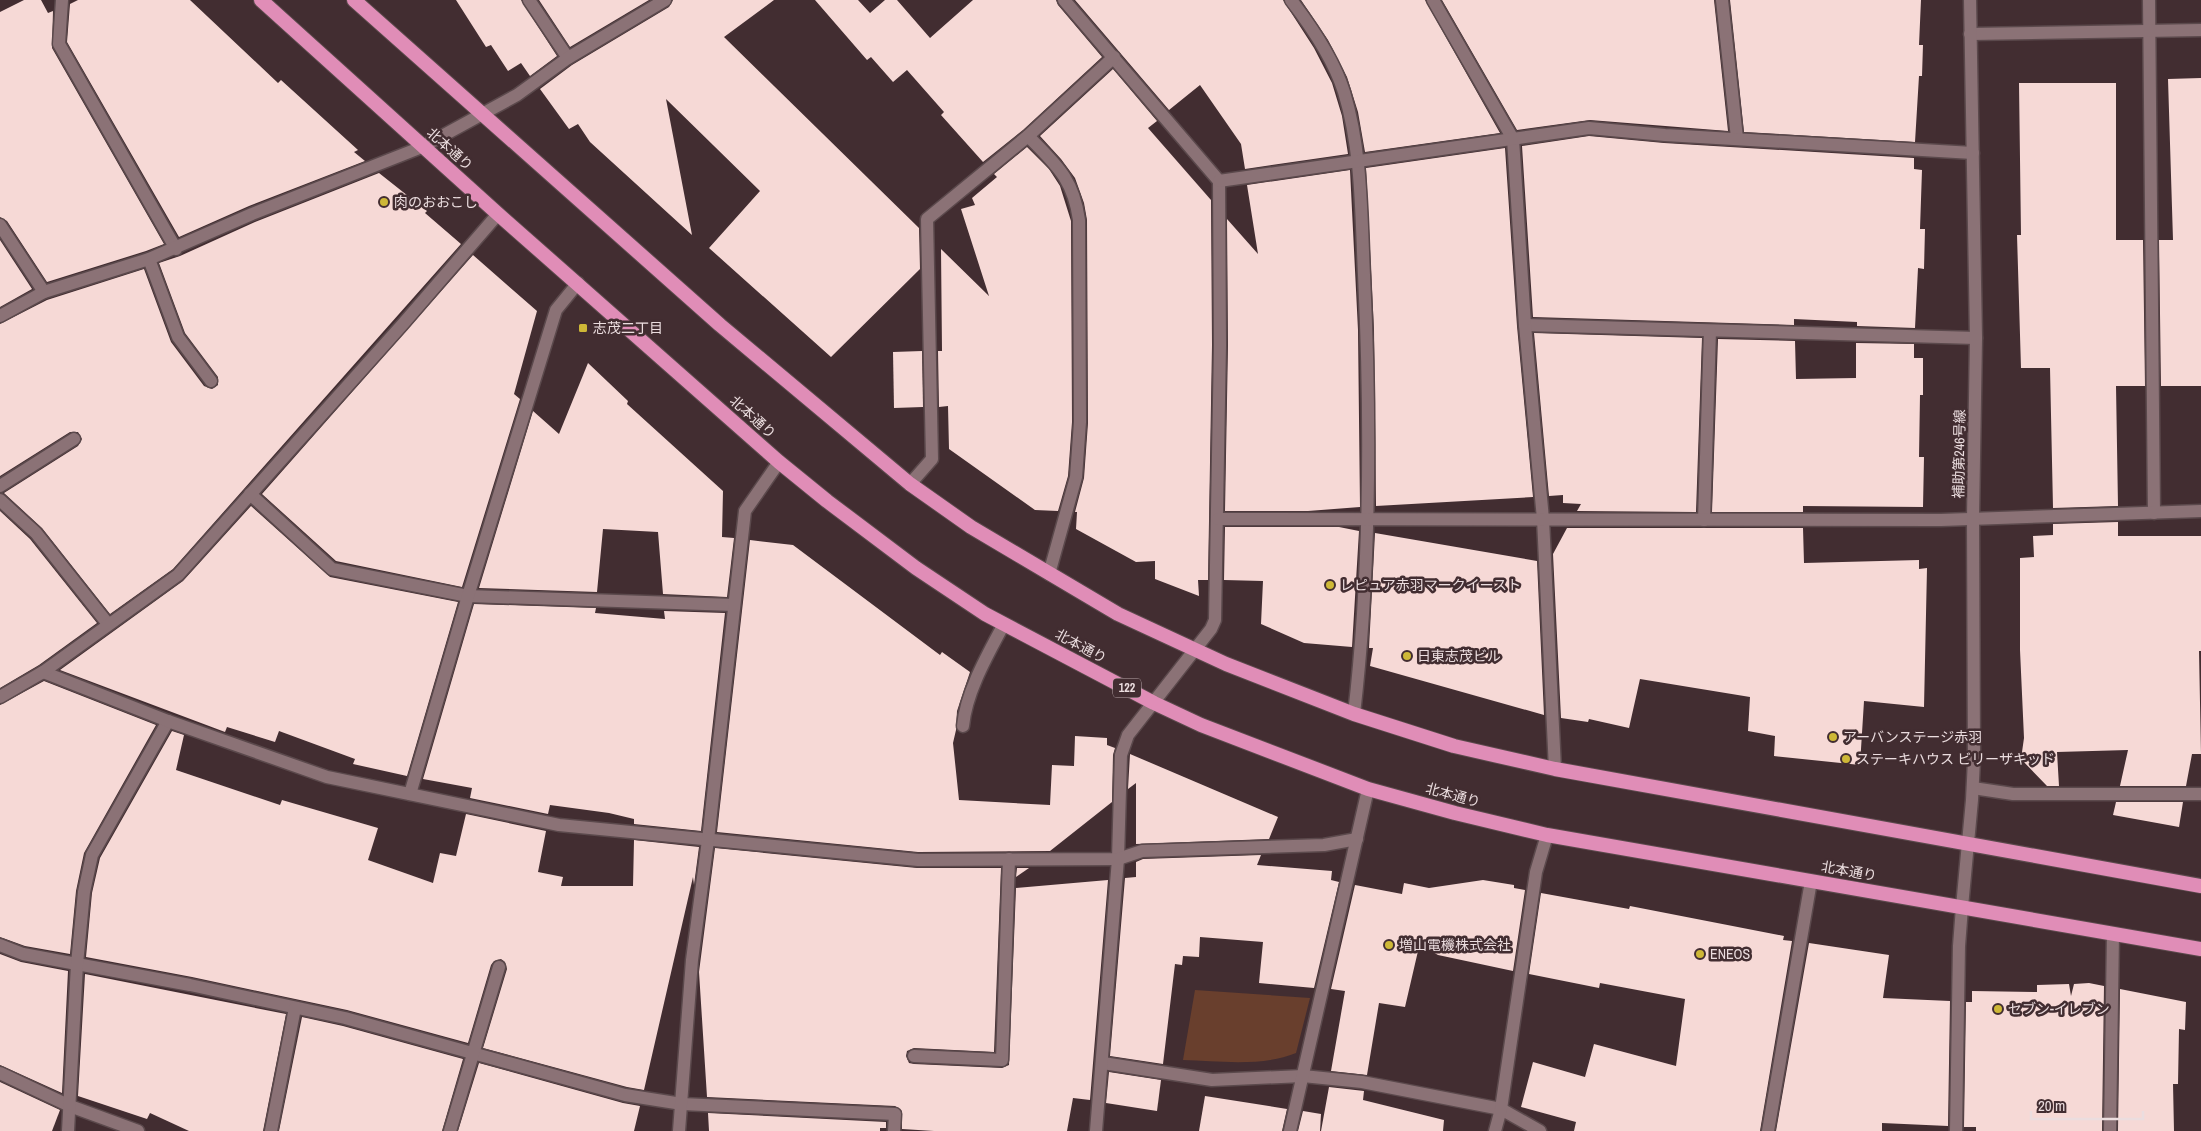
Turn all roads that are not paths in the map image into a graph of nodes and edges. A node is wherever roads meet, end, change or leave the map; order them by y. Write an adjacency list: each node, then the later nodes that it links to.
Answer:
1 (62, 0): 27 (street)
2 (261, 0): 21 (highway, 北本通り / 122)
3 (354, 0): 17 (highway)
4 (530, 0): 16 (street)
5 (665, 0): 16 (street)
6 (1064, 0): 15 (street)
7 (1292, 0): 23 (street)
8 (1433, 0): 20 (street)
9 (1722, 0): 19 (street)
10 (1970, 0): 14 (street, 補助第246号線)
11 (2149, 0): 12 (street)
12 (2149, 30): 13 (street); 14 (street); 43 (street)
13 (2201, 30)
14 (1970, 34): 22 (street, 補助第246号線)
15 (1114, 57): 18 (street); 24 (street)
16 (568, 58): 17 (street)
17 (483, 113): 21 (street); 38 (highway)
18 (1028, 136): 38 (street); 49 (street)
19 (1737, 138): 20 (street); 22 (street)
20 (1513, 139): 23 (street); 32 (street)
21 (422, 147): 25 (highway, 北本通り / 122); 27 (street)
22 (1972, 153): 34 (street, 補助第246号線)
23 (1358, 161): 24 (street); 44 (street)
24 (1219, 181): 46 (street)
25 (498, 214): 29 (highway, 北本通り / 122); 40 (street)
26 (0, 225): 30 (street)
27 (176, 249): 28 (street)
28 (148, 259): 30 (street); 35 (street)
29 (578, 284): 37 (highway, 北本通り / 122); 50 (street)
30 (44, 292): 31 (street)
31 (0, 316)
32 (1525, 325): 33 (street); 47 (street)
33 (1710, 331): 34 (street); 48 (street)
34 (1976, 338): 45 (street, 補助第246号線)
35 (210, 381)
36 (74, 439): 39 (street)
37 (779, 462): 51 (street); 53 (highway, 北本通り / 122)
38 (910, 484): 49 (highway)
39 (0, 486)
40 (250, 494): 50 (street); 52 (street)
41 (0, 500): 52 (street)
42 (2201, 511): 43 (street)
43 (2154, 512): 45 (street)
44 (1369, 518): 46 (street); 47 (street); 58 (street)
45 (1973, 518): 48 (street); 62 (street, 補助第246号線)
46 (1218, 519): 54 (street)
47 (1543, 519): 48 (street); 61 (street)
48 (1704, 520)
49 (1049, 574): 54 (highway)
50 (468, 596): 51 (street); 64 (street)
51 (734, 605): 68 (street)
52 (108, 624): 55 (street)
53 (1004, 624): 57 (highway, 北本通り / 122); 60 (street)
54 (1193, 650): 57 (street); 58 (highway)
55 (43, 672): 56 (street); 59 (street)
56 (0, 697)
57 (1154, 703): 63 (highway, 北本通り / 122); 71 (street)
58 (1354, 714): 61 (highway)
59 (168, 721): 64 (street); 78 (street)
60 (963, 726)
61 (1554, 769): 69 (highway)
62 (1973, 788): 65 (street); 69 (street, 補助第246号線)
63 (1368, 789): 66 (highway, 北本通り / 122); 67 (street)
64 (410, 794): 68 (street)
65 (2201, 794)
66 (1546, 835): 72 (highway, 北本通り / 122); 88 (street)
67 (1357, 839): 71 (street); 85 (street)
68 (708, 840): 70 (street); 86 (street)
69 (1968, 843): 73 (highway); 74 (street, 補助第246号線)
70 (1009, 859): 71 (street); 82 (street)
71 (1118, 859): 83 (street)
72 (1812, 881): 74 (highway, 北本通り / 122); 99 (street)
73 (2201, 886)
74 (1962, 907): 75 (highway, 北本通り / 122); 100 (street, 補助第246号線)
75 (2113, 934): 77 (highway, 北本通り / 122); 101 (street)
76 (0, 945): 78 (street)
77 (2201, 949)
78 (77, 964): 80 (street); 87 (street)
79 (499, 967): 81 (street)
80 (295, 1008): 81 (street); 91 (street)
81 (473, 1054): 86 (street); 92 (street)
82 (914, 1056)
83 (1103, 1063): 85 (street); 95 (street)
84 (0, 1073): 87 (street)
85 (1303, 1076): 88 (street); 96 (street)
86 (682, 1104): 93 (street); 94 (street)
87 (70, 1106): 89 (street); 90 (street)
88 (1501, 1109): 97 (street); 98 (street)
89 (68, 1131)
90 (138, 1131)
91 (271, 1131)
92 (450, 1131)
93 (679, 1131)
94 (894, 1131)
95 (1096, 1131)
96 (1290, 1131)
97 (1496, 1131)
98 (1540, 1131)
99 (1768, 1131)
100 (1956, 1131)
101 (2110, 1131)

